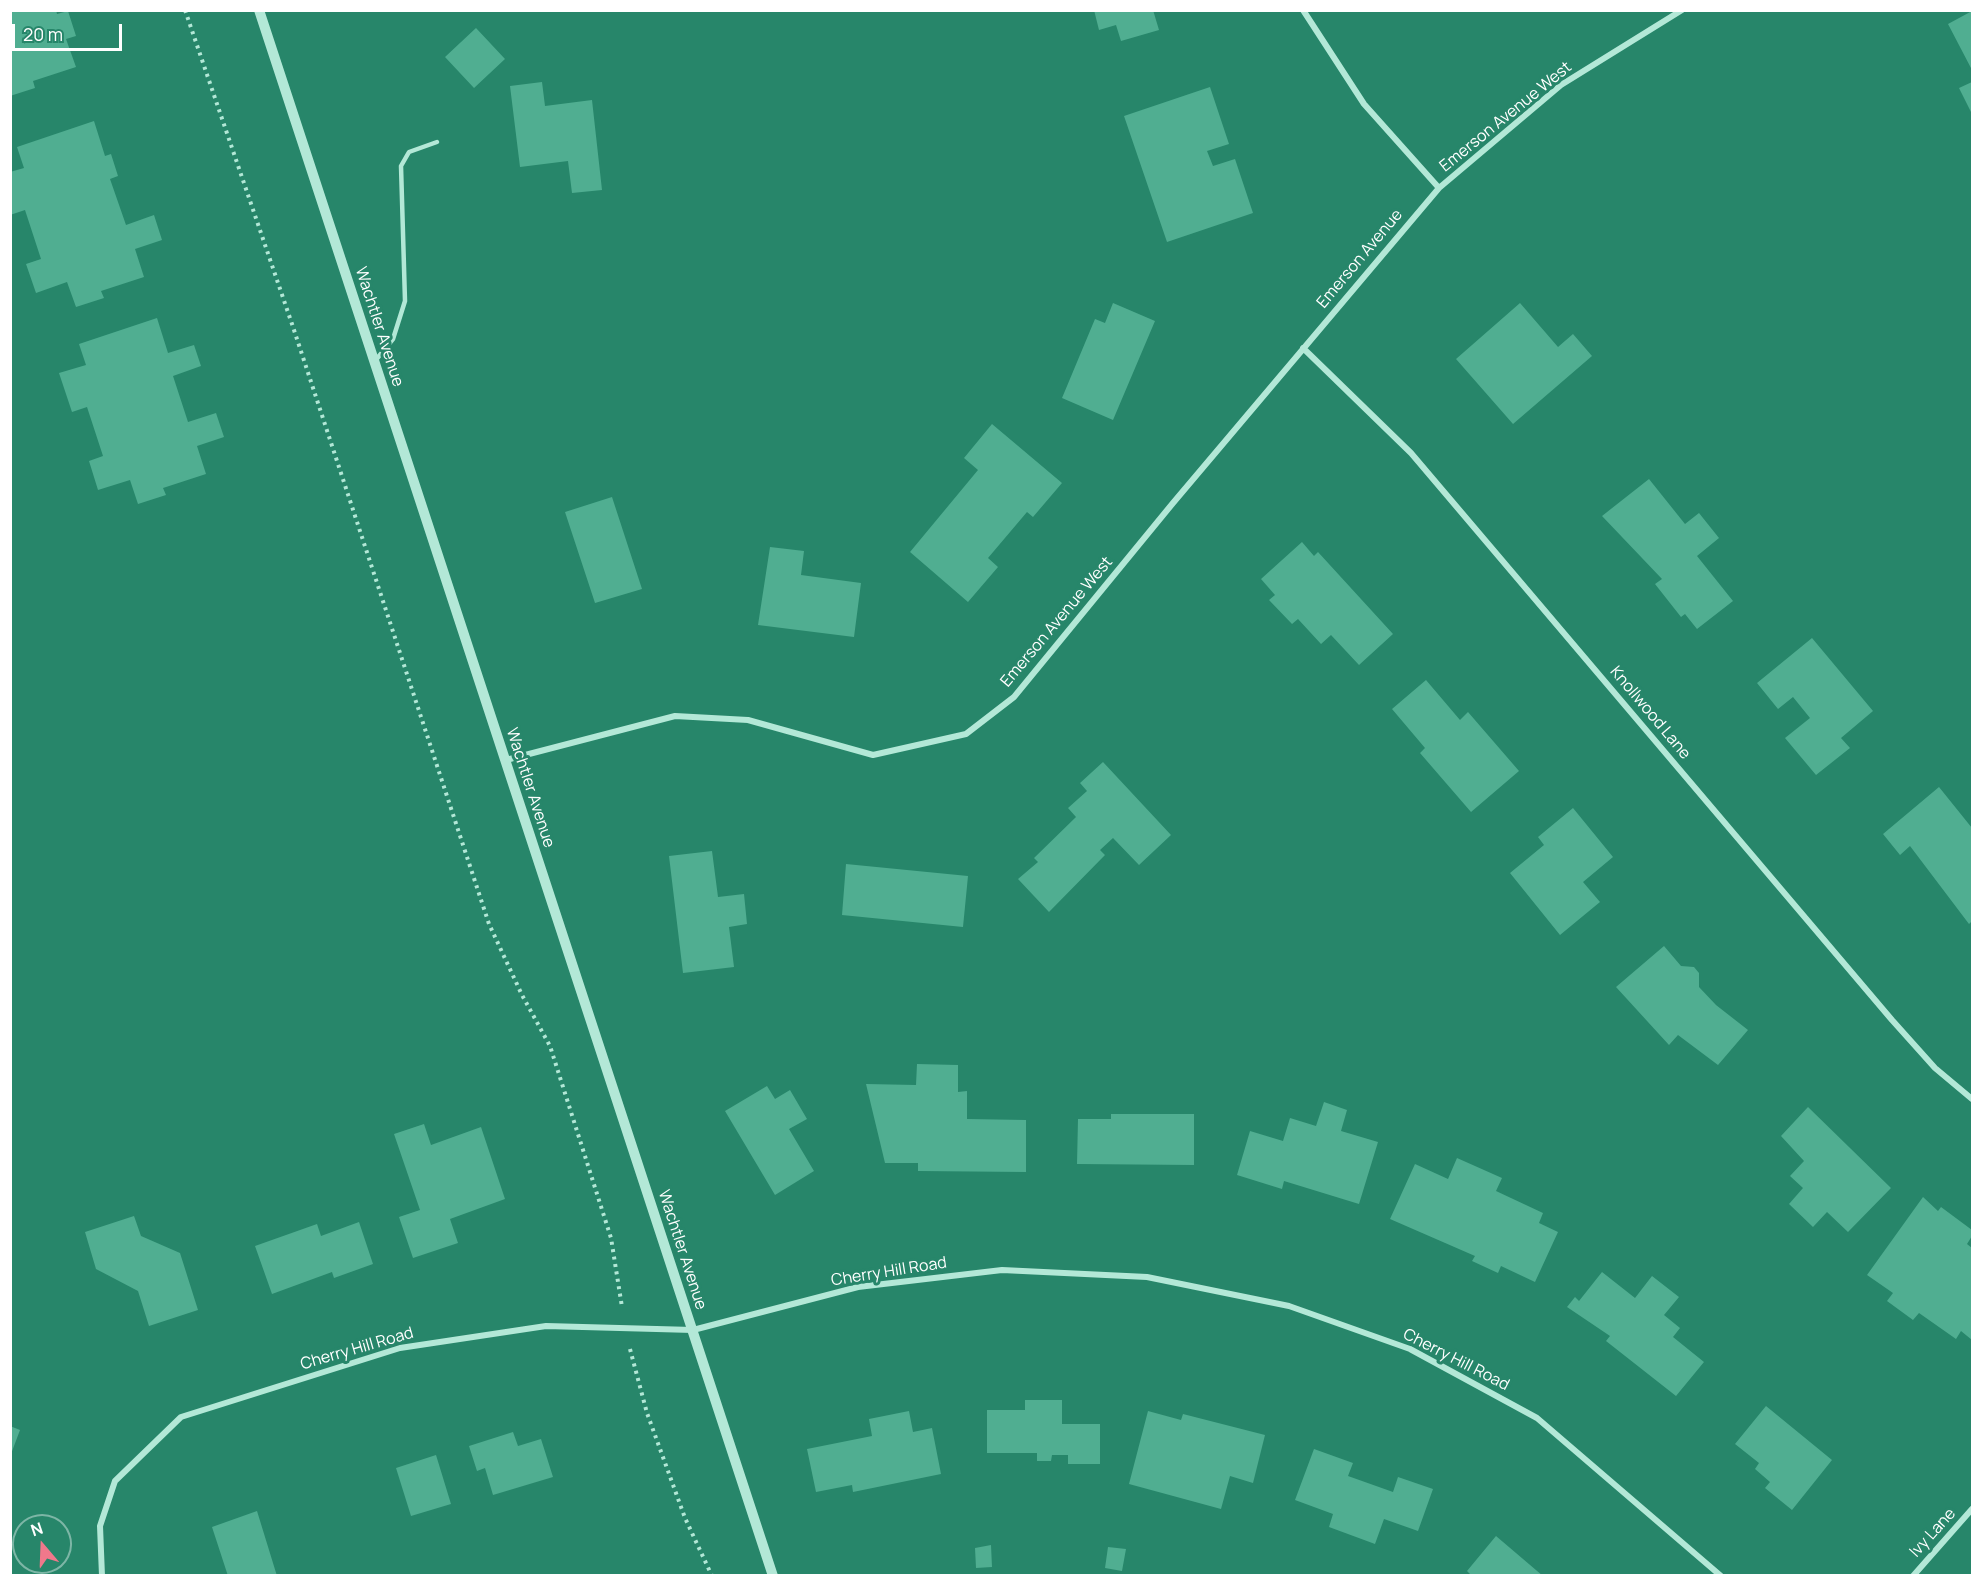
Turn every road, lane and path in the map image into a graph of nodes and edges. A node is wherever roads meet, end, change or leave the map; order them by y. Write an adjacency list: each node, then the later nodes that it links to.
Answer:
1 (185, 10): 11 (path)
2 (259, 10): 8 (street, Wachtler Avenue)
3 (1303, 10): 6 (street)
4 (1682, 10): 6 (street, Emerson Avenue West)
5 (437, 142): 8 (lane)
6 (1439, 188): 7 (street, Emerson Avenue)
7 (1303, 348): 9 (street, Emerson Avenue West); 10 (street, Knollwood Lane)
8 (375, 361): 9 (street, Wachtler Avenue)
9 (506, 760): 12 (street, Wachtler Avenue)
10 (1972, 1099)
11 (625, 1328): 12 (street, Cherry Hill Road); 14 (street, Cherry Hill Road); 15 (path)
12 (693, 1330): 16 (street, Wachtler Avenue); 17 (street, Cherry Hill Road)
13 (1972, 1509): 18 (street, Ivy Lane)
14 (102, 1575)
15 (712, 1575)
16 (773, 1575)
17 (1721, 1575)
18 (1913, 1575)

